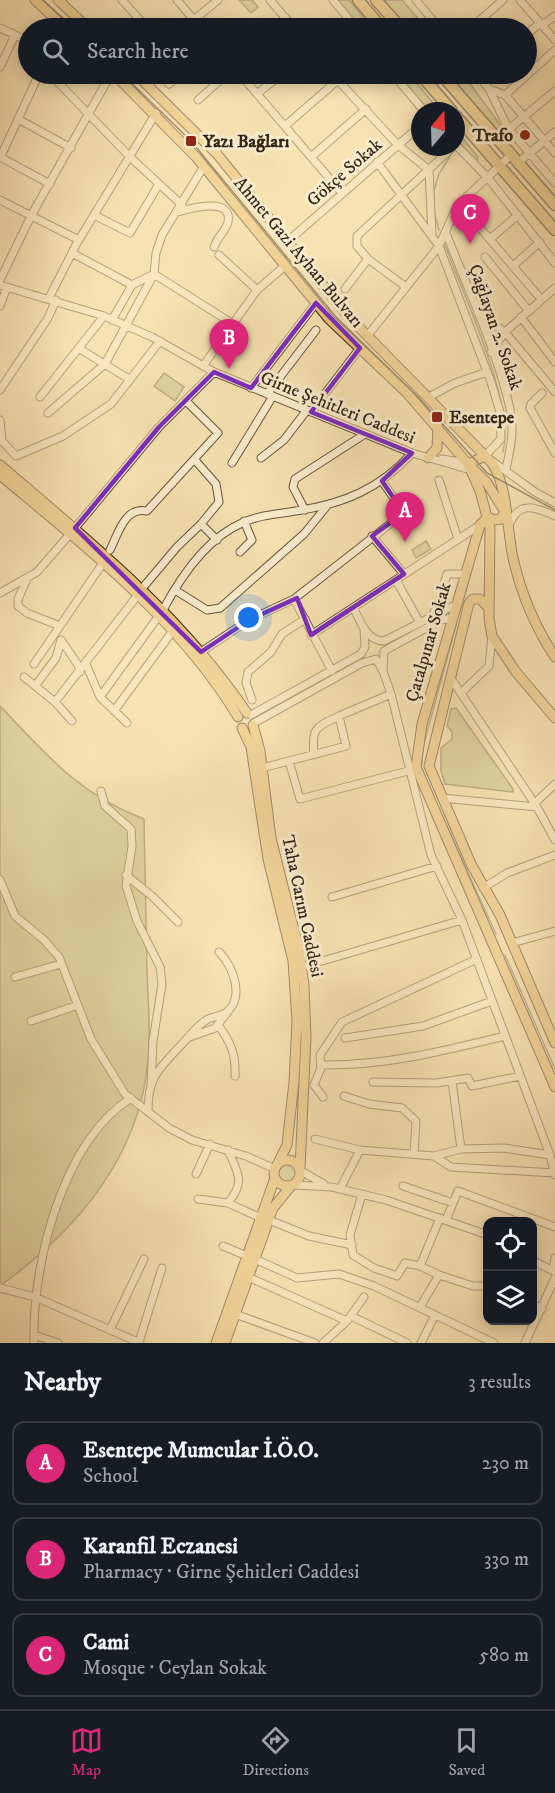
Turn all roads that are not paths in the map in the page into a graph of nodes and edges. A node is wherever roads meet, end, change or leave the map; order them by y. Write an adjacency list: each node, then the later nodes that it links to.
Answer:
1 (34, 0): 16 (main road)
2 (58, 0): 17 (main road)
3 (122, 0): 18 (street)
4 (177, 0): 19 (street)
5 (218, 0): 20 (street)
6 (270, 0): 21 (street)
7 (333, 0): 22 (street)
8 (358, 0): 23 (highway)
9 (376, 0): 24 (highway)
10 (416, 0): 14 (street)
11 (429, 0): 14 (street)
12 (503, 0): 26 (street)
13 (520, 0): 27 (street)
14 (422, 7): 25 (street)
15 (555, 16): 29 (street)
16 (54, 18)
17 (77, 18)
18 (138, 18)
19 (192, 18)
20 (196, 18)
21 (286, 18)
22 (348, 18)
23 (373, 18)
24 (392, 18)
25 (431, 18)
26 (482, 18)
27 (536, 18)
28 (537, 19): 29 (street)
29 (541, 24): 30 (street); 34 (street)
30 (537, 27)
31 (0, 28): 32 (street)
32 (15, 35): 33 (street); 37 (street)
33 (18, 36)
34 (555, 40)
35 (555, 50): 36 (street)
36 (537, 66)
37 (0, 67)
38 (34, 84): 63 (street)
39 (60, 84): 62 (street)
40 (107, 84): 62 (street)
41 (124, 84): 61 (main road, Ahmet Gazi Ayhan Bulvarı)
42 (146, 84): 105 (main road, Ahmet Gazi Ayhan Bulvarı)
43 (216, 84): 57 (street)
44 (248, 84): 55 (street)
45 (270, 84): 55 (street)
46 (333, 84): 65 (street)
47 (342, 84): 60 (street)
48 (401, 84): 58 (street)
49 (429, 84): 59 (highway)
50 (450, 84): 70 (highway)
51 (486, 84): 53 (street)
52 (517, 84): 56 (street)
53 (489, 89): 56 (street); 67 (street)
54 (555, 92): 64 (street)
55 (257, 94): 65 (street)
56 (505, 95): 64 (street)
57 (198, 100)
58 (416, 102)
59 (444, 102)
60 (366, 110): 72 (street); 80 (street)
61 (156, 113): 79 (street); 83 (main road, Ahmet Gazi Ayhan Bulvarı)
62 (90, 115): 73 (street); 79 (street)
63 (18, 119): 73 (street); 78 (street)
64 (525, 119): 67 (street); 71 (street)
65 (285, 126): 80 (street)
66 (465, 127): 84 (highway)
67 (508, 129): 70 (street); 74 (street)
68 (555, 132): 71 (street)
69 (411, 133): 72 (street, Gökçe Sokak)
70 (497, 139): 81 (highway)
71 (545, 141): 74 (street); 75 (street)
72 (397, 144): 82 (street, Gökçe Sokak); 85 (street)
73 (71, 148): 88 (street)
74 (530, 153): 81 (street); 87 (street)
75 (555, 153)
76 (444, 156): 85 (street)
77 (465, 156): 86 (street)
78 (0, 157): 88 (street)
79 (130, 157): 89 (street); 97 (street)
80 (311, 157): 90 (street)
81 (516, 158): 84 (street); 94 (highway)
82 (376, 162): 90 (street, Gökçe Sokak); 91 (street, Çağlayan 2. Sokak)
83 (204, 166): 93 (street); 114 (main road, Ahmet Gazi Ayhan Bulvarı)
84 (499, 167): 86 (street); 100 (highway)
85 (429, 170): 91 (street); 102 (street)
86 (488, 178): 99 (street); 101 (street)
87 (554, 178)
88 (50, 184): 96 (street)
89 (159, 184): 93 (street); 97 (street)
90 (342, 193): 105 (street, Gökçe Sokak)
91 (401, 195): 102 (street, Çağlayan 2. Sokak); 112 (street)
92 (0, 200): 96 (street)
93 (182, 205): 95 (street)
94 (555, 205)
95 (177, 212): 108 (street); 116 (street)
96 (32, 214): 104 (street); 117 (street)
97 (94, 215): 104 (street)
98 (470, 215): 103 (street)
99 (518, 215): 103 (street); 106 (street)
100 (555, 230)
101 (446, 233): 107 (street); 129 (street, Çağlayan 2. Sokak)
102 (432, 237): 107 (street, Çağlayan 2. Sokak)
103 (490, 239): 115 (street)
104 (79, 240): 109 (street)
105 (288, 241): 137 (main road, Ahmet Gazi Ayhan Bulvarı)
106 (540, 242): 113 (street); 115 (street)
107 (439, 246): 120 (street); 146 (street, Çağlayan 2. Sokak)
108 (214, 247)
109 (72, 253): 118 (street); 124 (street)
110 (219, 255): 123 (street)
111 (485, 257): 128 (street)
112 (368, 259): 120 (street); 122 (street)
113 (555, 263)
114 (286, 265): 123 (street); 126 (main road, Ahmet Gazi Ayhan Bulvarı)
115 (513, 266): 125 (street)
116 (154, 274): 118 (street); 133 (street); 134 (street)
117 (0, 280)
118 (132, 285): 132 (street)
119 (3, 286): 124 (street, Girne Şehitleri Caddesi); 127 (street)
120 (406, 287): 137 (street)
121 (555, 288): 125 (street)
122 (345, 289)
123 (257, 290): 133 (street)
124 (53, 299): 130 (street, Girne Şehitleri Caddesi); 149 (street)
125 (541, 299): 128 (street)
126 (316, 303): 139 (main road, Ahmet Gazi Ayhan Bulvarı); 148 (street)
127 (0, 306)
128 (528, 310): 131 (street)
129 (477, 312): 136 (street); 141 (street, Çağlayan 2. Sokak)
130 (104, 316): 132 (street, Girne Şehitleri Caddesi); 140 (street)
131 (521, 317): 136 (street); 142 (street)
132 (112, 320): 134 (street, Girne Şehitleri Caddesi)
133 (233, 324): 144 (street)
134 (126, 326): 138 (street, Girne Şehitleri Caddesi); 143 (street)
135 (316, 330): 152 (street)
136 (506, 332): 141 (street); 150 (street)
137 (368, 335): 154 (main road, Ahmet Gazi Ayhan Bulvarı)
138 (160, 341): 144 (street, Girne Şehitleri Caddesi); 147 (street)
139 (360, 348): 156 (street); 159 (main road, Ahmet Gazi Ayhan Bulvarı)
140 (80, 349): 143 (street); 153 (street)
141 (491, 352): 170 (street, Çağlayan 2. Sokak)
142 (555, 362)
143 (105, 364): 147 (street); 157 (street)
144 (203, 366): 145 (street, Girne Şehitleri Caddesi)
145 (214, 372): 148 (street, Girne Şehitleri Caddesi); 155 (street)
146 (487, 372): 154 (street); 163 (street, Çağlayan 2. Sokak)
147 (129, 379): 158 (street)
148 (250, 388): 152 (street, Girne Şehitleri Caddesi)
149 (0, 390)
150 (555, 392)
151 (542, 393): 162 (street)
152 (270, 395): 156 (street, Girne Şehitleri Caddesi); 167 (street)
153 (39, 397)
154 (429, 397): 163 (main road, Ahmet Gazi Ayhan Bulvarı)
155 (186, 401): 166 (street); 183 (street)
156 (309, 411): 160 (street, Girne Şehitleri Caddesi); 164 (street)
157 (48, 413)
158 (0, 420)
159 (438, 427): 165 (main road); 169 (main road, Ahmet Gazi Ayhan Bulvarı)
160 (365, 434): 161 (street, Girne Şehitleri Caddesi); 176 (street)
161 (412, 453): 165 (street, Girne Şehitleri Caddesi); 173 (street)
162 (555, 453)
163 (485, 456): 169 (main road); 170 (street); 177 (main road, Ahmet Gazi Ayhan Bulvarı)
164 (261, 458)
165 (430, 459): 169 (street, Girne Şehitleri Caddesi)
166 (195, 460): 181 (street); 189 (street)
167 (232, 463)
168 (0, 465): 183 (main road, Taha Carım Caddesi)
169 (469, 467): 177 (main road); 179 (main road, Ahmet Gazi Ayhan Bulvarı)
170 (506, 469): 174 (street)
171 (0, 475): 183 (main road, Taha Carım Caddesi)
172 (439, 480): 186 (street)
173 (382, 481): 175 (street); 185 (street)
174 (555, 502)
175 (326, 507): 176 (street); 198 (street)
176 (305, 510): 180 (street)
177 (505, 512): 179 (main road); 184 (main road, Ahmet Gazi Ayhan Bulvarı)
178 (555, 516): 184 (street)
179 (488, 517): 182 (main road, Çatalpınar Sokak); 188 (main road, Ahmet Gazi Ayhan Bulvarı)
180 (244, 521): 187 (street); 190 (street)
181 (201, 524): 187 (street); 197 (street)
182 (480, 525): 186 (street); 193 (main road, Çatalpınar Sokak)
183 (72, 531): 191 (main road, Taha Carım Caddesi); 194 (street); 205 (main road, Taha Carım Caddesi)
184 (509, 533): 188 (main road); 217 (main road, Ahmet Gazi Ayhan Bulvarı)
185 (372, 536): 192 (street); 201 (street)
186 (458, 539): 192 (street)
187 (217, 540): 198 (street)
188 (492, 549): 203 (main road, Ahmet Gazi Ayhan Bulvarı)
189 (110, 550)
190 (240, 552)
191 (103, 563): 200 (main road, Taha Carım Caddesi); 210 (street)
192 (404, 574): 195 (street)
193 (465, 574): 202 (main road, Çatalpınar Sokak); 206 (street)
194 (28, 577): 199 (street); 210 (street)
195 (396, 580): 204 (street); 209 (street)
196 (0, 584): 199 (street)
197 (145, 585)
198 (175, 590): 205 (street)
199 (2, 592)
200 (137, 596): 205 (main road, Taha Carım Caddesi); 224 (street)
201 (294, 600): 208 (street); 220 (street)
202 (457, 604): 206 (street); 207 (main road, Çatalpınar Sokak)
203 (489, 608): 214 (main road, Ahmet Gazi Ayhan Bulvarı); 228 (main road, Çatalpınar Sokak)
204 (354, 609): 211 (street); 213 (street)
205 (160, 614): 212 (main road, Taha Carım Caddesi); 220 (main road, Taha Carım Caddesi); 233 (street)
206 (432, 616): 209 (street)
207 (452, 618): 219 (street); 247 (main road, Çatalpınar Sokak)
208 (305, 619): 213 (street); 234 (street)
209 (420, 623): 216 (street)
210 (59, 627): 215 (street); 223 (street)
211 (364, 628): 216 (street); 218 (street)
212 (172, 632): 236 (street); 239 (main road, Taha Carım Caddesi)
213 (311, 635): 225 (street)
214 (492, 636): 231 (street); 238 (main road, Ahmet Gazi Ayhan Bulvarı)
215 (61, 640): 227 (street); 230 (street)
216 (378, 641): 218 (street); 219 (street)
217 (552, 645): 221 (main road, Ahmet Gazi Ayhan Bulvarı)
218 (365, 647): 222 (street); 225 (street)
219 (384, 651): 222 (street); 226 (street)
220 (201, 652): 239 (main road, Taha Carım Caddesi)
221 (555, 657)
222 (376, 659): 226 (street); 239 (street)
223 (34, 664)
224 (86, 664): 227 (street); 233 (street)
225 (332, 670): 239 (street)
226 (383, 671): 232 (street)
227 (80, 672): 235 (street)
228 (450, 676): 231 (street); 244 (main road, Çatalpınar Sokak)
229 (24, 678): 230 (street)
230 (35, 686): 235 (street)
231 (461, 693): 251 (street)
232 (391, 694): 237 (street); 246 (street)
233 (100, 697): 236 (street)
234 (252, 700)
235 (56, 702): 240 (street)
236 (114, 711): 241 (street)
237 (339, 716): 242 (street); 242 (street)
238 (555, 718)
239 (249, 719): 245 (main road, Taha Carım Caddesi); 297 (main road, Taha Carım Caddesi)
240 (72, 721)
241 (127, 723)
242 (314, 755): 243 (street)
243 (289, 761): 245 (street); 246 (street)
244 (429, 766): 247 (street); 250 (main road)
245 (262, 768): 266 (main road, Taha Carım Caddesi)
246 (408, 771): 247 (street)
247 (416, 783): 254 (street); 284 (main road, Çatalpınar Sokak)
248 (554, 786): 251 (street)
249 (101, 790): 255 (street)
250 (442, 798): 251 (street); 257 (main road)
251 (536, 805): 252 (street)
252 (555, 840)
253 (555, 855): 257 (street)
254 (437, 866): 258 (street); 259 (street)
255 (126, 875): 260 (street); 283 (street)
256 (0, 880): 265 (street)
257 (483, 888): 262 (main road)
258 (332, 897)
259 (462, 920): 264 (street); 266 (street)
260 (178, 922)
261 (555, 930): 262 (street)
262 (512, 944): 272 (main road)
263 (219, 952): 270 (street)
264 (477, 959): 268 (street); 278 (street)
265 (61, 964): 267 (street); 269 (street)
266 (302, 968): 298 (main road, Taha Carım Caddesi)
267 (15, 976)
268 (492, 1000): 274 (street); 276 (street)
269 (75, 1006): 271 (street); 287 (street)
270 (227, 1013): 273 (street); 275 (street)
271 (31, 1021)
272 (551, 1023): 277 (main road)
273 (218, 1025): 275 (street); 279 (street)
274 (505, 1036): 278 (street); 280 (street)
275 (187, 1038): 283 (street)
276 (345, 1038)
277 (555, 1043)
278 (321, 1065): 286 (street)
279 (236, 1076)
280 (520, 1076): 281 (street); 295 (street)
281 (452, 1081): 282 (street); 291 (street)
282 (373, 1082)
283 (151, 1084): 288 (street)
284 (555, 1087)
285 (344, 1096): 294 (street)
286 (323, 1097)
287 (131, 1098): 288 (street); 326 (street)
288 (148, 1110): 290 (street)
289 (315, 1139): 293 (street)
290 (210, 1144): 292 (street); 299 (street)
291 (461, 1149): 295 (street); 296 (street)
292 (228, 1150): 297 (street); 307 (street)
293 (360, 1150): 294 (street); 304 (street)
294 (414, 1154): 296 (street)
295 (550, 1155): 300 (street)
296 (434, 1156): 300 (street)
297 (276, 1170): 298 (main road); 301 (main road); 309 (main road, Taha Carım Caddesi)
298 (300, 1170): 301 (main road); 303 (street)
299 (196, 1174)
300 (555, 1174)
301 (292, 1185): 303 (street); 309 (main road, Taha Carım Caddesi)
302 (403, 1186): 308 (street)
303 (332, 1187): 304 (street)
304 (340, 1189): 305 (street)
305 (362, 1194): 310 (street); 313 (street)
306 (198, 1199): 307 (street)
307 (228, 1203): 309 (street)
308 (453, 1203): 310 (street); 311 (street)
309 (265, 1219): 313 (street); 315 (main road, Taha Carım Caddesi)
310 (443, 1219): 312 (street); 319 (street)
311 (555, 1227)
312 (483, 1233)
313 (352, 1245): 319 (street)
314 (223, 1246): 315 (street)
315 (251, 1258): 323 (main road, Taha Carım Caddesi); 329 (street); 338 (main road, Taha Carım Caddesi)
316 (555, 1258): 321 (street)
317 (144, 1259): 334 (street)
318 (537, 1263): 321 (street)
319 (420, 1266): 322 (street)
320 (162, 1268): 337 (street)
321 (554, 1274): 330 (street)
322 (439, 1275): 324 (street); 329 (street)
323 (248, 1277): 331 (main road, Taha Carım Caddesi); 333 (street)
324 (483, 1286)
325 (0, 1288): 326 (street)
326 (35, 1297): 334 (street); 335 (street)
327 (364, 1297): 333 (street)
328 (537, 1306): 330 (street)
329 (420, 1307): 332 (street)
330 (542, 1309): 345 (street)
331 (235, 1314): 339 (main road, Taha Carım Caddesi); 340 (street)
332 (435, 1315): 343 (street); 344 (street)
333 (349, 1318): 341 (street); 342 (street)
334 (110, 1330): 337 (street)
335 (34, 1339): 336 (street)
336 (58, 1343)
337 (139, 1343)
338 (216, 1343)
339 (225, 1343)
340 (315, 1343)
341 (323, 1343)
342 (407, 1343)
343 (421, 1343)
344 (494, 1343)
345 (525, 1343)

